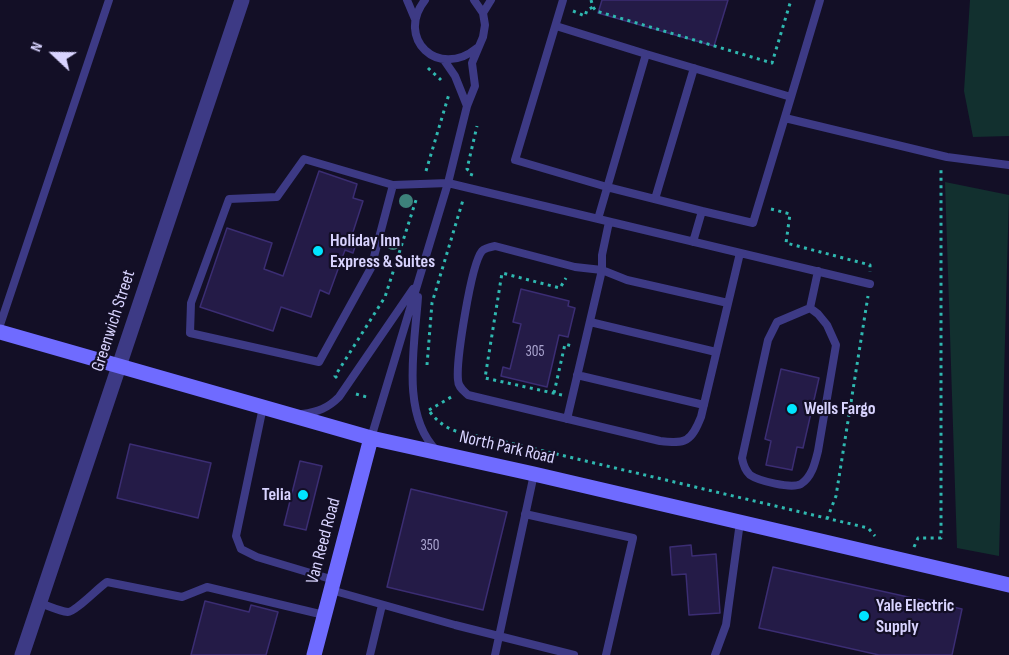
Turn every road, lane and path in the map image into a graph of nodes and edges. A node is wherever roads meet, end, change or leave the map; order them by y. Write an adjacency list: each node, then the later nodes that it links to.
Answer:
1 (109, 0): 42 (lane)
2 (242, 0): 46 (street, Greenwich Street)
3 (407, 0): 14 (lane)
4 (425, 0): 14 (lane)
5 (474, 0): 13 (lane)
6 (491, 0): 13 (lane)
7 (563, 0): 15 (lane)
8 (591, 0): 11 (path)
9 (791, 0): 11 (path)
10 (820, 0): 20 (lane)
11 (593, 7): 12 (path)
12 (573, 11)
13 (483, 13): 16 (lane)
14 (415, 19): 18 (lane)
15 (556, 26): 17 (lane); 27 (lane)
16 (477, 48): 18 (lane); 21 (lane)
17 (646, 54): 19 (lane); 27 (lane)
18 (444, 60): 21 (lane)
19 (694, 68): 20 (lane); 28 (lane)
20 (791, 97): 22 (lane)
21 (467, 106): 25 (lane)
22 (785, 118): 23 (lane); 29 (lane)
23 (941, 156): 24 (lane); 62 (path)
24 (1009, 165)
25 (448, 183): 26 (lane); 30 (lane); 37 (lane)
26 (393, 185): 26 (lane)
27 (607, 187): 28 (lane); 30 (lane)
28 (655, 199): 29 (lane)
29 (702, 211): 32 (lane)
30 (598, 219): 31 (lane)
31 (609, 222): 32 (lane); 34 (lane)
32 (693, 242): 33 (lane)
33 (740, 253): 35 (lane); 39 (lane)
34 (602, 270): 39 (lane); 41 (lane); 48 (lane)
35 (818, 271): 38 (lane); 40 (lane)
36 (576, 280): 49 (path)
37 (419, 281): 53 (lane); 55 (lane); 56 (lane)
38 (870, 284)
39 (728, 303): 45 (lane)
40 (810, 308): 40 (lane)
41 (590, 322): 45 (lane); 47 (lane)
42 (0, 325)
43 (0, 332): 46 (street, North Park Road)
44 (576, 336): 49 (path)
45 (716, 352): 51 (lane)
46 (119, 366): 52 (street, North Park Road); 66 (street, Greenwich Street)
47 (577, 375): 50 (lane); 51 (lane)
48 (463, 390): 54 (lane); 60 (path)
49 (554, 393): 50 (path)
50 (572, 397): 54 (lane)
51 (704, 405): 54 (lane)
52 (264, 407): 53 (street, North Park Road); 64 (lane)
53 (294, 416): 55 (street, North Park Road)
54 (567, 419)
55 (371, 438): 56 (street, North Park Road); 64 (street, Van Reed Road)
56 (439, 453): 57 (street, North Park Road)
57 (534, 474): 58 (lane); 59 (street, North Park Road)
58 (525, 514): 69 (lane); 75 (lane)
59 (740, 522): 63 (street, North Park Road); 76 (lane)
60 (878, 539)
61 (905, 544): 62 (path)
62 (914, 546): 63 (path)
63 (907, 561): 65 (street, North Park Road)
64 (332, 585): 67 (lane); 68 (street, Van Reed Road)
65 (1009, 585)
66 (40, 603): 68 (lane); 70 (street, Greenwich Street)
67 (382, 605): 69 (lane); 72 (lane)
68 (324, 615): 71 (street, Van Reed Road)
69 (499, 636): 73 (lane); 74 (lane)
70 (22, 655)
71 (314, 655)
72 (370, 655)
73 (495, 655)
74 (573, 655)
75 (606, 655)
76 (715, 655)

